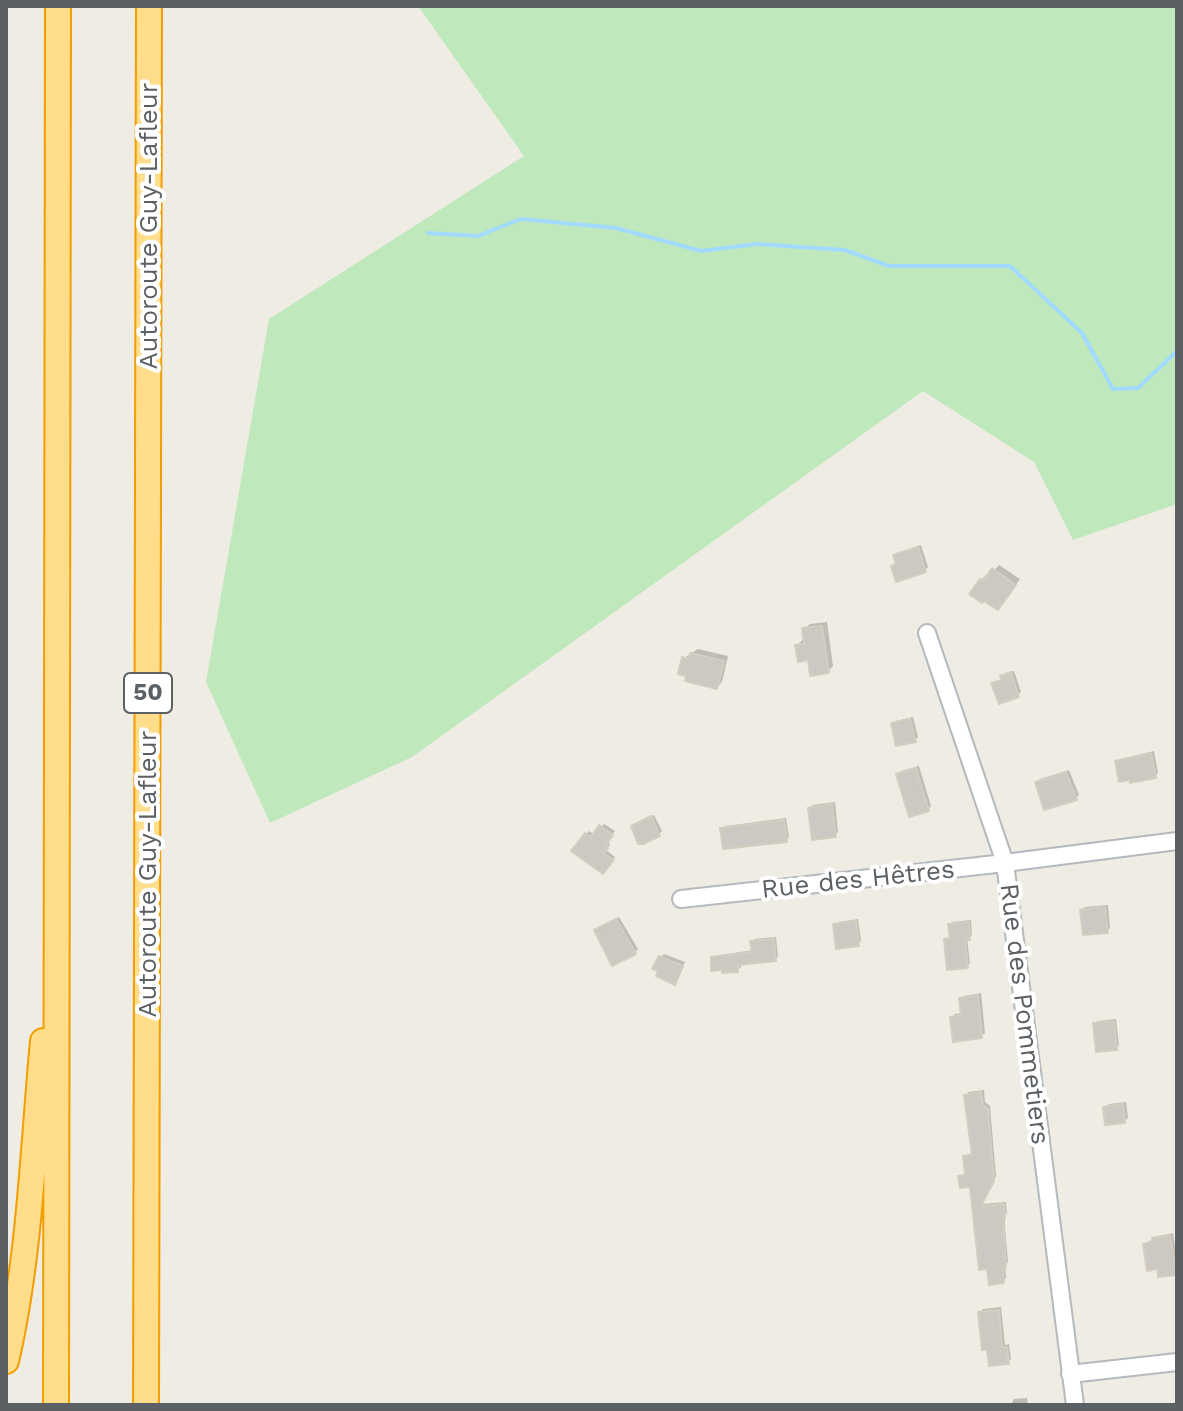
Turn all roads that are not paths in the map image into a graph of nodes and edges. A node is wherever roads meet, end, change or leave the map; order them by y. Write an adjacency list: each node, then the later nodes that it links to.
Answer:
1 (58, 6): 6 (highway)
2 (149, 6): 12 (highway, Autoroute Guy-Lafleur / 50)
3 (927, 633): 5 (street, Rue des Pommetiers)
4 (1177, 841): 5 (street, Rue des Hêtres)
5 (1005, 863): 7 (street, Rue des Hêtres); 10 (street, Rue des Pommetiers)
6 (57, 880): 8 (highway); 11 (highway)
7 (681, 899)
8 (6, 1361)
9 (1177, 1362): 10 (street)
10 (1070, 1374): 13 (street, Rue des Pommetiers)
11 (56, 1405)
12 (146, 1405)
13 (1075, 1405)

